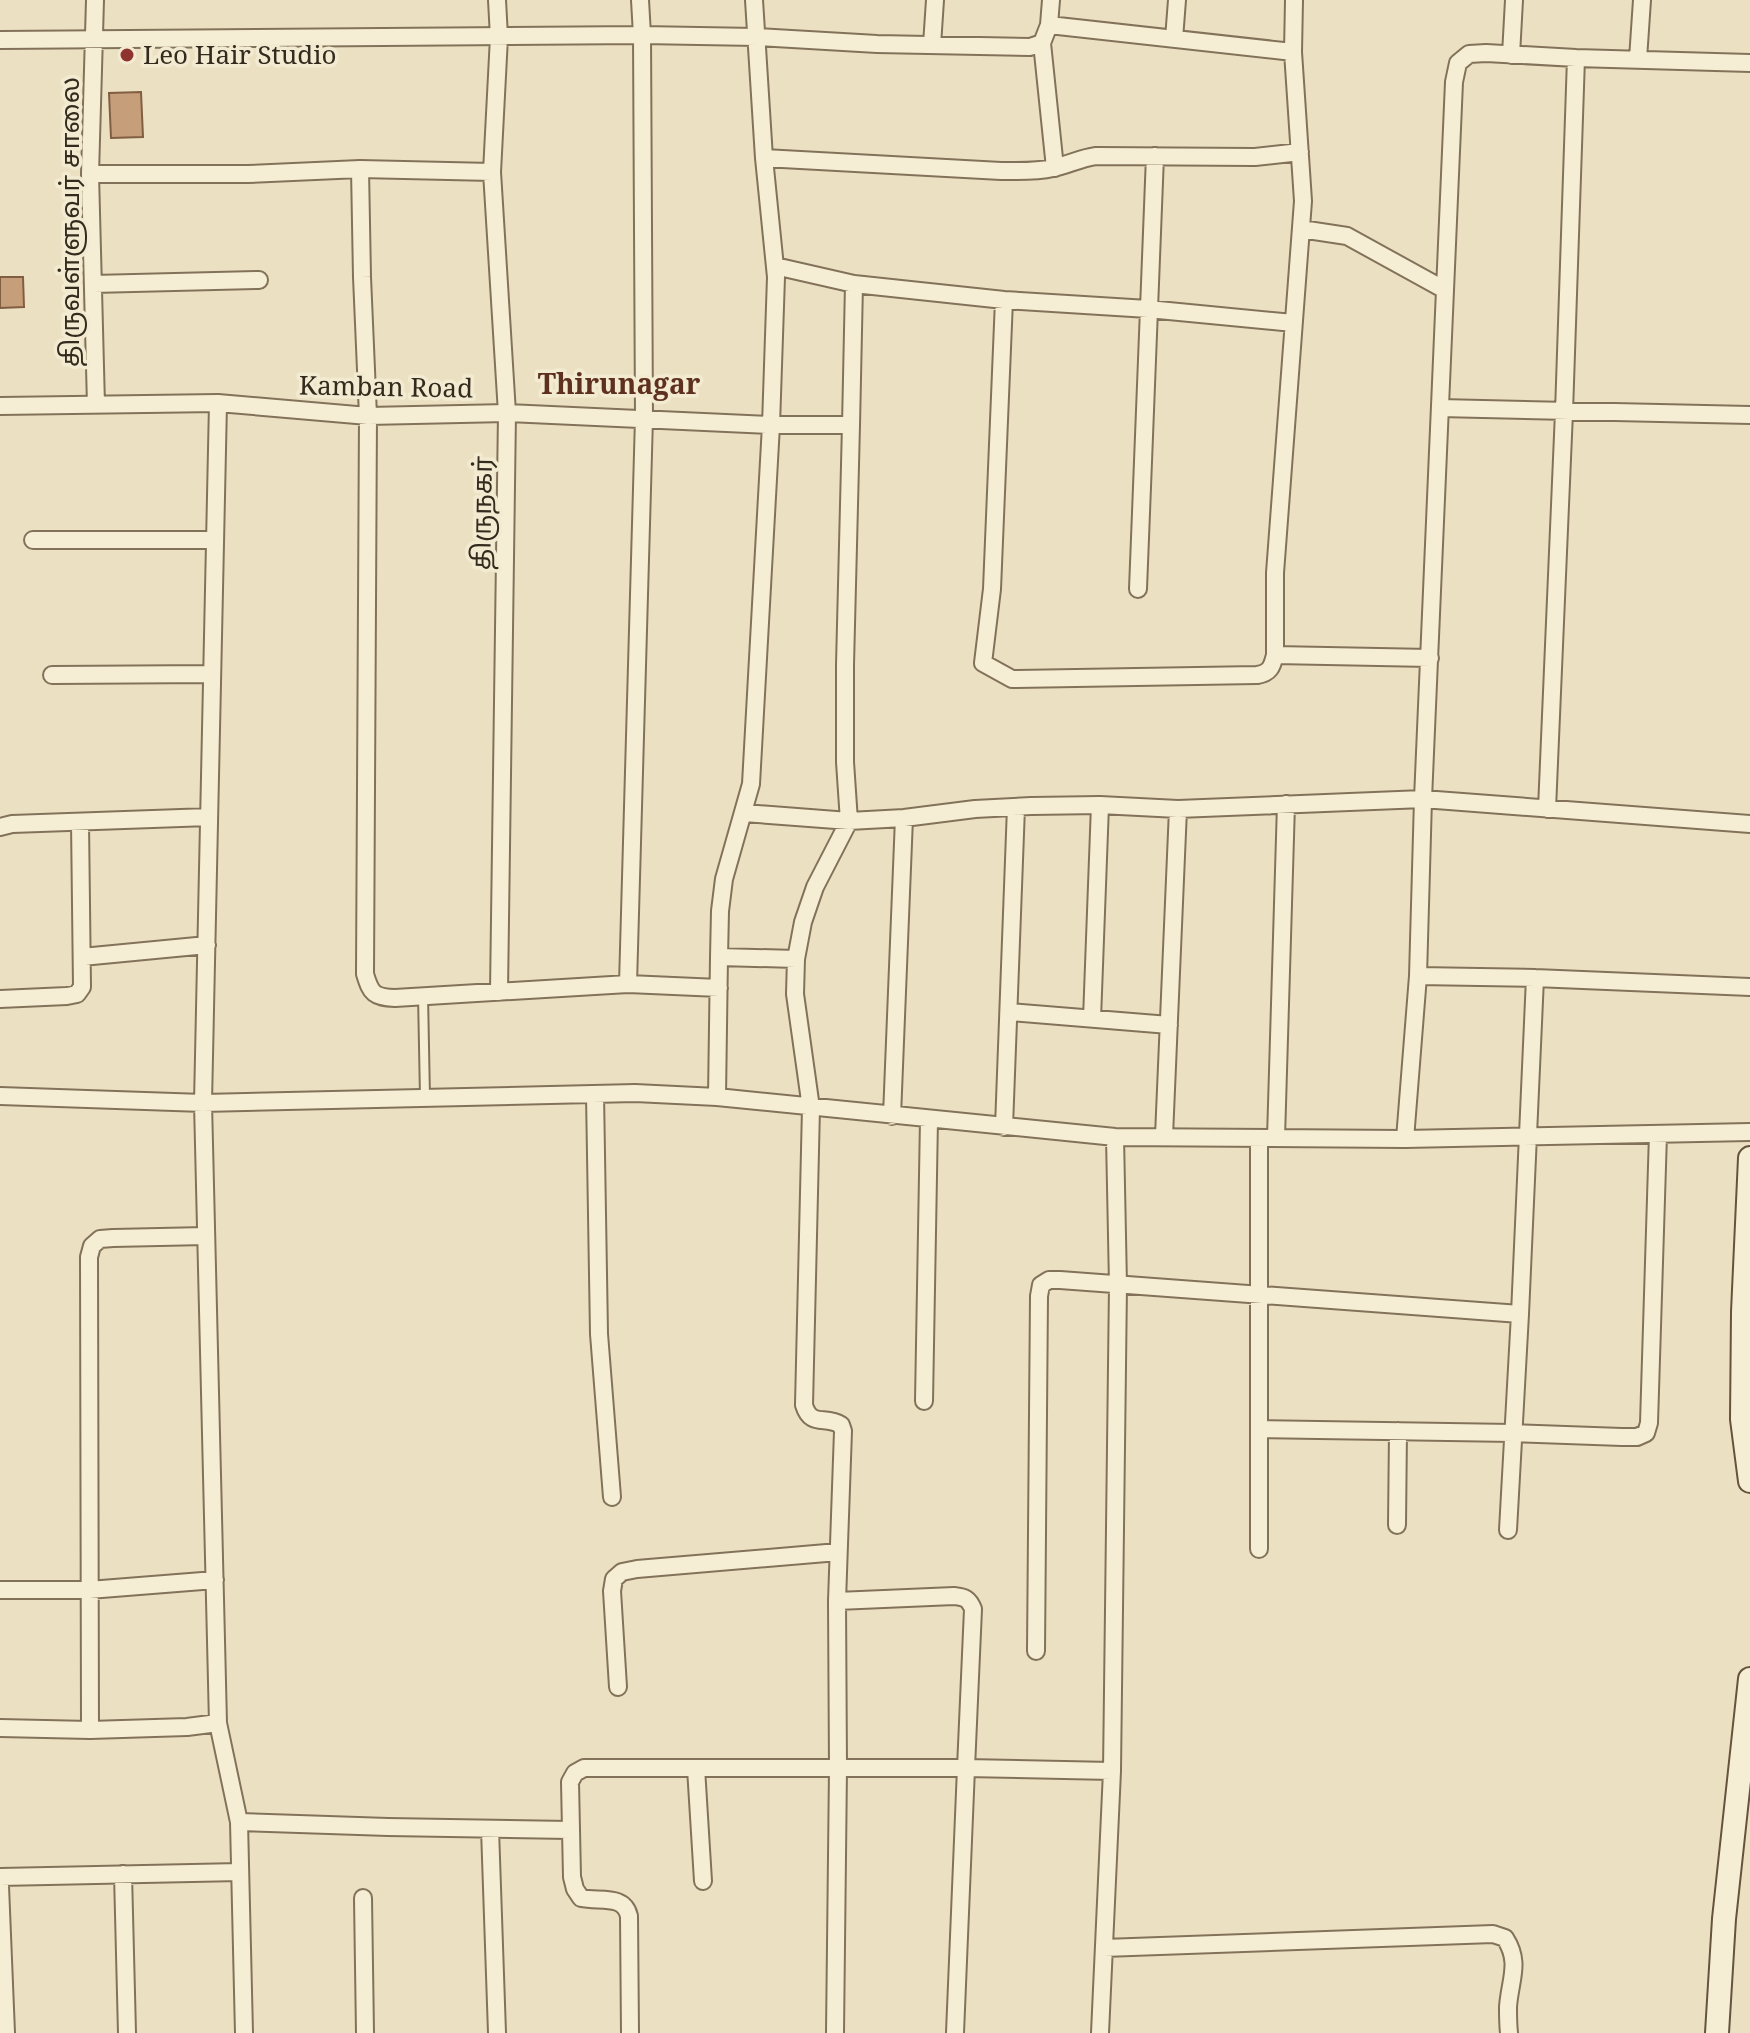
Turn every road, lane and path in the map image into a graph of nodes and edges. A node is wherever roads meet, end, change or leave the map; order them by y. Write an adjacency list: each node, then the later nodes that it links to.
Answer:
1 (95, 0): 17 (street, திருவள்ளுவர் சாலை)
2 (497, 0): 13 (street, திருநகர்)
3 (640, 0): 12 (street)
4 (754, 0): 14 (street)
5 (935, 0): 19 (street)
6 (1051, 0): 11 (street)
7 (1177, 0): 15 (street)
8 (1294, 0): 20 (street)
9 (1514, 0): 21 (street)
10 (1642, 0): 23 (street)
11 (1049, 25): 15 (street); 18 (street)
12 (642, 35): 13 (street); 14 (street); 49 (street)
13 (499, 37): 17 (street); 30 (street, திருநகர்)
14 (756, 37): 19 (street); 27 (street)
15 (1174, 39): 20 (street)
16 (0, 40): 17 (street)
17 (94, 40): 31 (street, திருவள்ளுவர் சாலை)
18 (1042, 43): 19 (street); 28 (street)
19 (932, 45)
20 (1293, 52): 25 (street)
21 (1511, 55): 22 (street); 37 (street)
22 (1576, 58): 23 (street); 45 (street)
23 (1638, 59): 24 (street)
24 (1750, 63)
25 (1300, 152): 26 (street); 32 (street)
26 (1155, 156): 28 (street); 39 (street)
27 (764, 158): 28 (street); 33 (street)
28 (1055, 168)
29 (360, 169): 30 (street); 31 (street); 48 (street)
30 (492, 172): 46 (street, திருநகர்)
31 (90, 174): 35 (street, திருவள்ளுவர் சாலை)
32 (1301, 229): 37 (street); 40 (street)
33 (775, 266): 36 (street); 50 (street)
34 (259, 280): 35 (street)
35 (93, 284): 42 (street, திருவள்ளுவர் சாலை)
36 (854, 284): 38 (street); 51 (street)
37 (1445, 290): 44 (street)
38 (1004, 300): 39 (street); 55 (street)
39 (1148, 309): 40 (street); 54 (street)
40 (1293, 323): 55 (street)
41 (218, 403): 42 (street, Kamban Road); 48 (street, Kamban Road); 53 (street)
42 (96, 405): 43 (street, Kamban Road)
43 (0, 406)
44 (1440, 408): 45 (street); 56 (street)
45 (1564, 412): 47 (street); 64 (street)
46 (507, 413): 48 (street, Kamban Road); 49 (street, Kamban Road); 81 (street, திருநகர்)
47 (1750, 415)
48 (368, 416): 82 (street)
49 (644, 418): 50 (street, Kamban Road); 78 (street)
50 (771, 425): 51 (street, Kamban Road); 65 (street)
51 (851, 425): 68 (street)
52 (33, 540): 53 (street)
53 (215, 540): 57 (street)
54 (1138, 589)
55 (1275, 655): 56 (street)
56 (1430, 658): 59 (street)
57 (212, 674): 58 (street); 66 (street)
58 (52, 675)
59 (1423, 799): 60 (street); 64 (street); 76 (street)
60 (1286, 804): 63 (street); 101 (street)
61 (1100, 805): 62 (street); 63 (street); 85 (street)
62 (1016, 807): 67 (street); 84 (street)
63 (1178, 809): 86 (street)
64 (1547, 809): 70 (street)
65 (744, 813): 68 (street); 74 (street)
66 (209, 817): 69 (street); 72 (street)
67 (904, 818): 68 (street); 93 (street)
68 (849, 821): 75 (street)
69 (80, 822): 71 (street); 73 (street)
70 (1750, 824)
71 (0, 827)
72 (207, 945): 73 (street); 91 (street)
73 (82, 957): 83 (street)
74 (719, 957): 75 (street); 80 (street)
75 (796, 959): 92 (street)
76 (1418, 976): 77 (street); 102 (street)
77 (1535, 978): 79 (street); 100 (street)
78 (628, 984): 80 (street); 81 (street)
79 (1750, 987)
80 (719, 988): 90 (street)
81 (499, 992): 82 (street)
82 (423, 995): 89 (lane)
83 (0, 999)
84 (1009, 1012): 85 (street); 95 (street)
85 (1092, 1019): 86 (street)
86 (1169, 1025): 98 (street)
87 (595, 1094): 89 (street); 90 (street); 113 (street)
88 (0, 1096): 91 (street)
89 (425, 1097): 91 (street)
90 (717, 1097): 92 (street)
91 (203, 1103): 104 (street)
92 (811, 1108): 93 (street); 117 (street)
93 (892, 1116): 94 (street)
94 (929, 1119): 95 (street); 108 (street)
95 (1004, 1127): 99 (street)
96 (1750, 1132): 97 (street)
97 (1658, 1134): 100 (street); 111 (street)
98 (1164, 1136): 99 (street); 101 (street)
99 (1115, 1137): 105 (street)
100 (1528, 1137): 102 (street); 107 (street)
101 (1268, 1138): 102 (street); 106 (street)
102 (1405, 1139)
103 (1750, 1158): 112 (main road)
104 (206, 1236): 118 (street); 120 (street)
105 (1118, 1285): 106 (street); 122 (street); 131 (street)
106 (1259, 1296): 107 (street); 109 (street)
107 (1520, 1314): 111 (street)
108 (924, 1401)
109 (1259, 1429): 110 (street); 116 (street)
110 (1398, 1431): 111 (street); 114 (street)
111 (1513, 1433): 115 (street)
112 (1750, 1481)
113 (612, 1497)
114 (1397, 1525)
115 (1508, 1530)
116 (1259, 1549)
117 (838, 1552): 121 (street); 124 (street)
118 (215, 1580): 120 (street); 125 (street)
119 (0, 1590): 120 (street)
120 (89, 1590): 127 (street)
121 (837, 1601): 129 (street); 130 (street)
122 (1036, 1651)
123 (1750, 1679): 153 (main road)
124 (618, 1687)
125 (218, 1723): 127 (street); 132 (street)
126 (0, 1728): 127 (street)
127 (90, 1730)
128 (696, 1768): 129 (street); 134 (street); 138 (street)
129 (838, 1768): 130 (street); 149 (street)
130 (966, 1768): 131 (street); 150 (street)
131 (1112, 1771): 141 (street)
132 (239, 1822): 133 (street); 135 (street)
133 (490, 1829): 134 (street); 147 (street)
134 (570, 1830): 148 (street)
135 (240, 1872): 136 (street); 145 (street)
136 (123, 1874): 137 (street); 144 (street)
137 (0, 1877)
138 (703, 1881)
139 (0, 1886): 142 (street)
140 (363, 1898): 146 (street)
141 (1104, 1948): 151 (street); 152 (street)
142 (2, 1996): 143 (street)
143 (6, 2033)
144 (127, 2033)
145 (244, 2033)
146 (365, 2033)
147 (497, 2033)
148 (630, 2033)
149 (835, 2033)
150 (955, 2033)
151 (1100, 2033)
152 (1509, 2033)
153 (1717, 2033)

